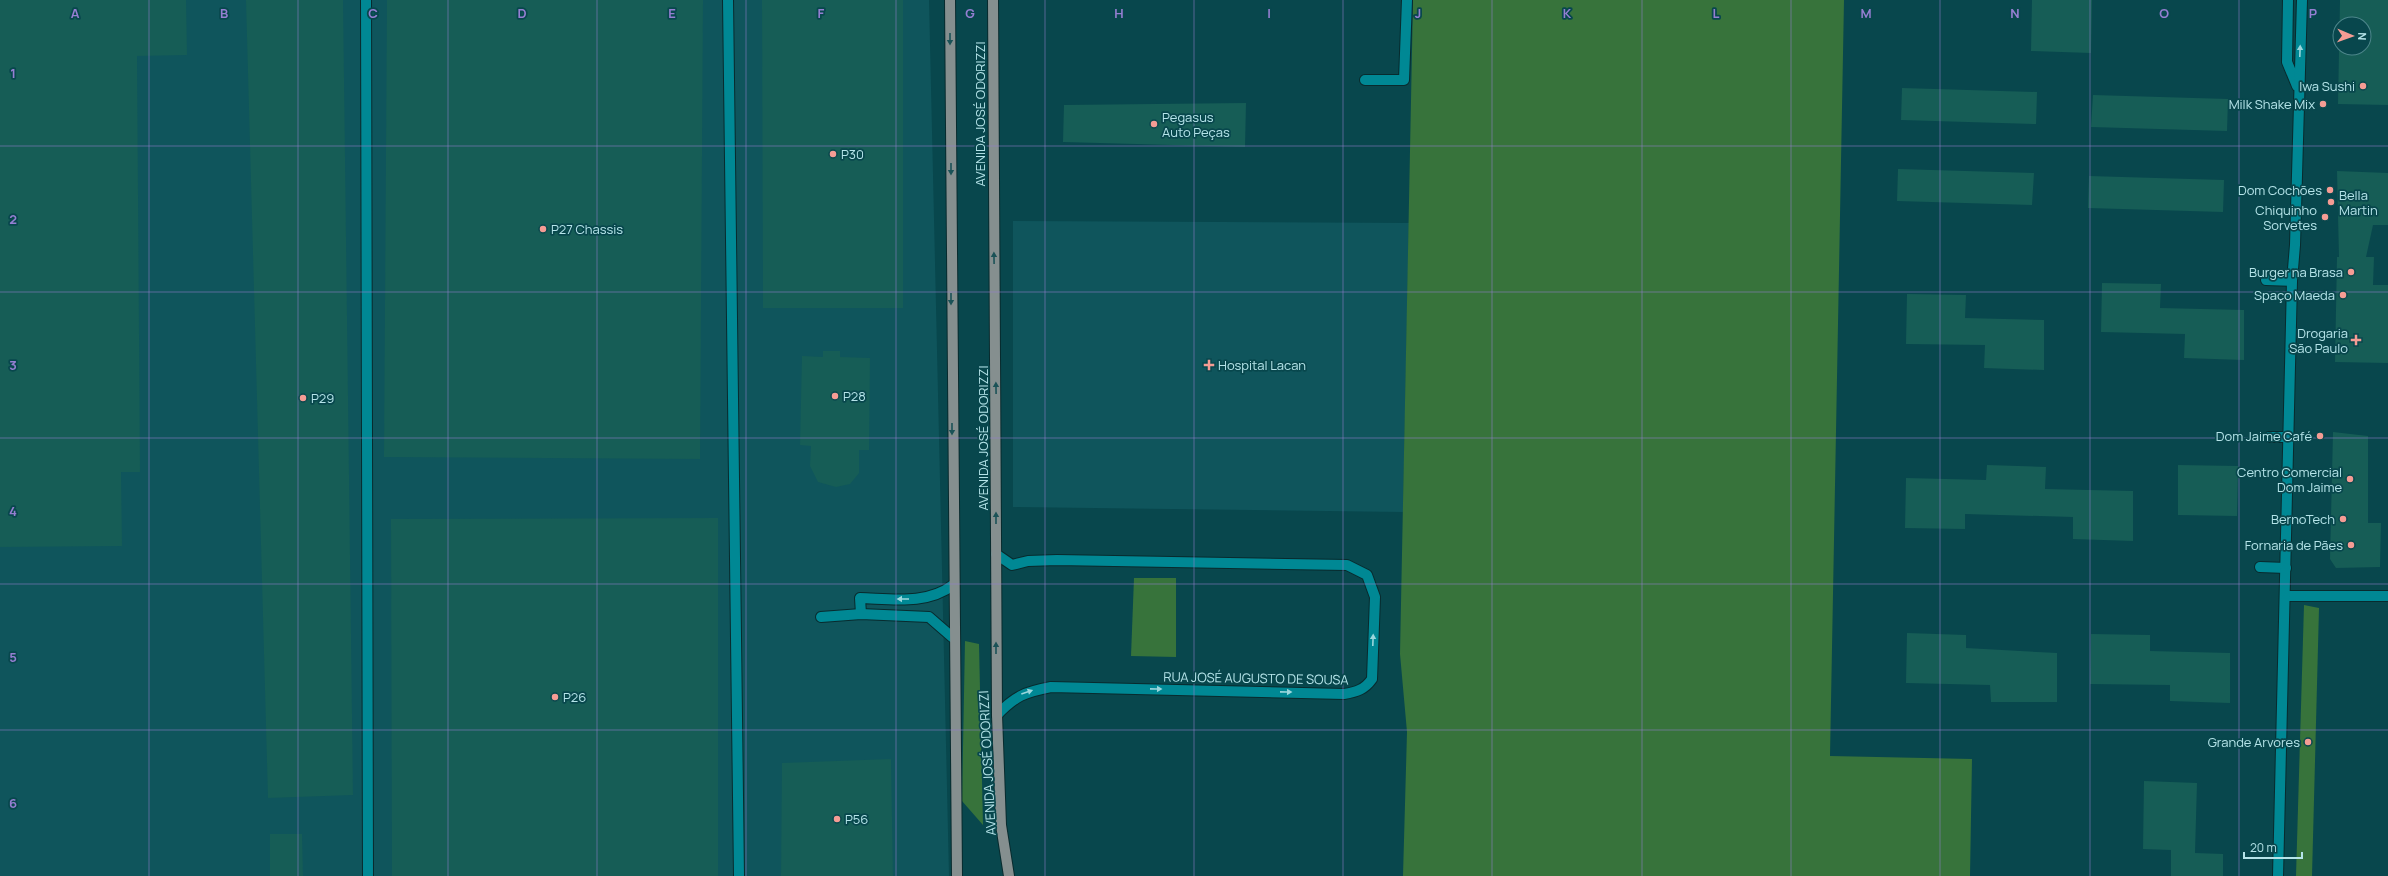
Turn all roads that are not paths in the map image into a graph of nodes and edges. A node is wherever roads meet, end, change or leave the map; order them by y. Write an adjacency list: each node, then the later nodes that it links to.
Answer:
1 (366, 0): 26 (street)
2 (728, 0): 27 (street)
3 (950, 0): 17 (main road, one-way to 17)
4 (993, 0): 14 (main road, AVENIDA JOSÉ ODORIZZI, one-way to 4)
5 (1407, 0): 8 (street)
6 (2288, 0): 9 (street)
7 (2302, 0): 9 (street, one-way to 7)
8 (1365, 80)
9 (2298, 90): 11 (street)
10 (2266, 280): 11 (street)
11 (2292, 281): 13 (street)
12 (2269, 437): 13 (street)
13 (2289, 437): 16 (street)
14 (996, 554): 25 (main road, AVENIDA JOSÉ ODORIZZI, one-way to 14); 25 (street, RUA JOSÉ AUGUSTO DE SOUSA, one-way to 14)
15 (2260, 567): 16 (street)
16 (2286, 568): 18 (street)
17 (953, 585): 20 (street); 24 (main road)
18 (2285, 596): 19 (street); 30 (street)
19 (2388, 596)
20 (928, 598): 21 (street, one-way to 21); 23 (street)
21 (861, 614): 22 (street); 23 (street)
22 (821, 617)
23 (929, 617): 24 (street)
24 (952, 637): 28 (main road)
25 (996, 715): 29 (main road, AVENIDA JOSÉ ODORIZZI)
26 (368, 876)
27 (739, 876)
28 (957, 876)
29 (1009, 876)
30 (2278, 876)

